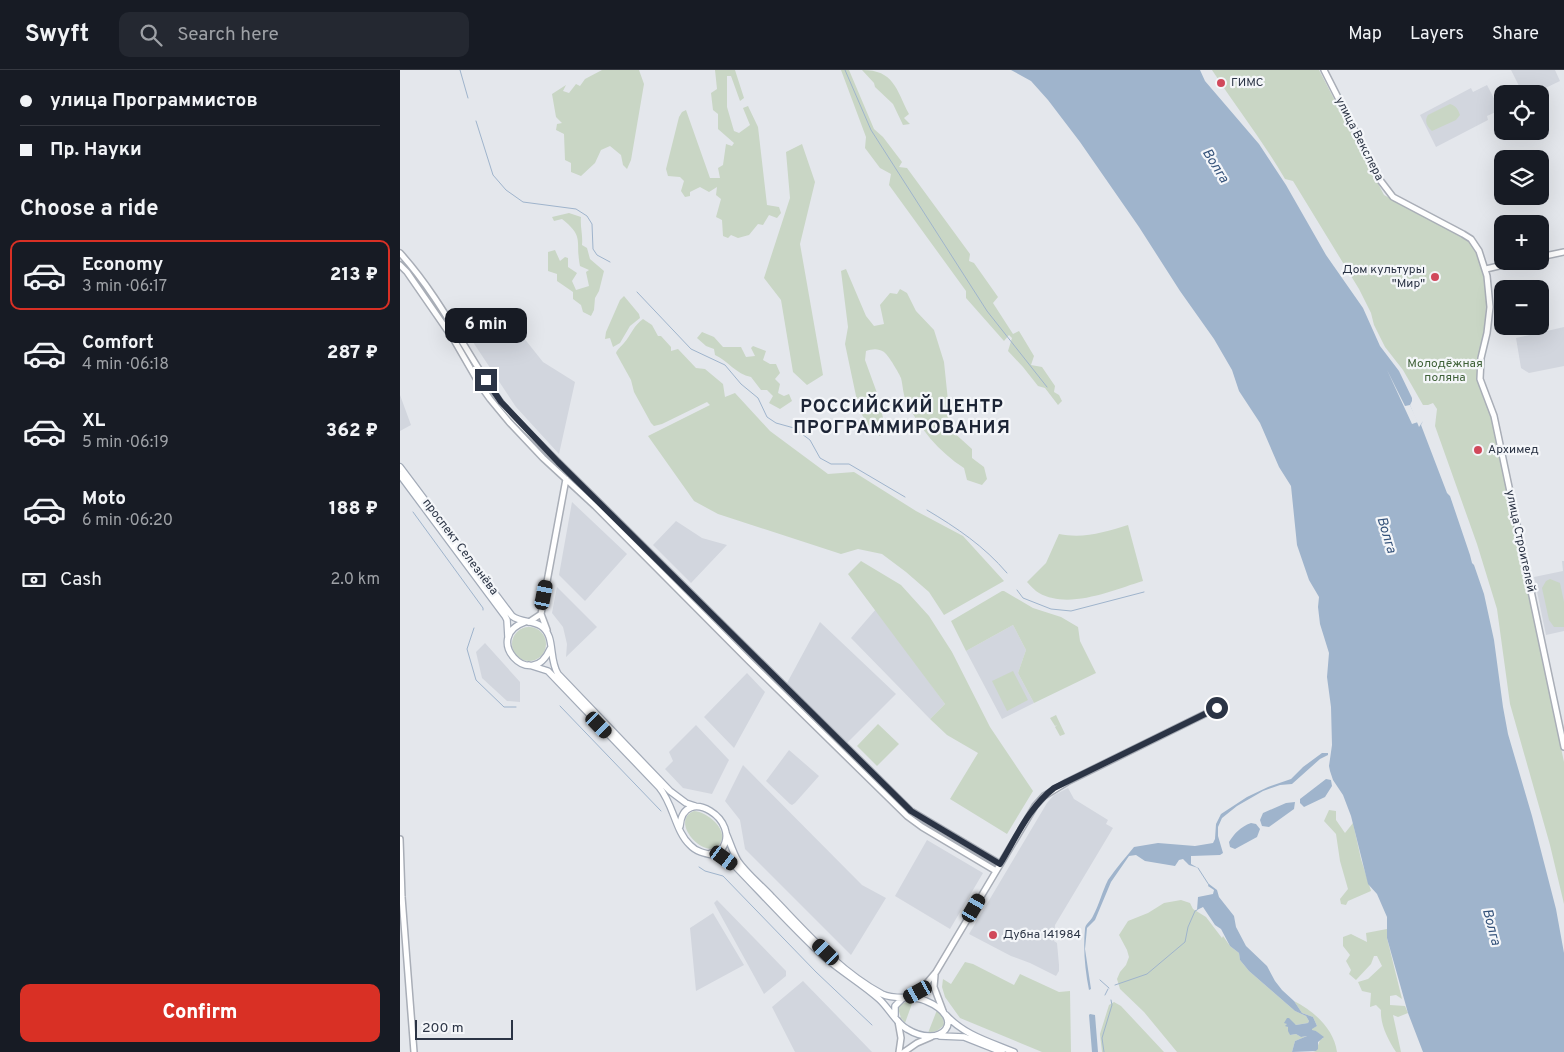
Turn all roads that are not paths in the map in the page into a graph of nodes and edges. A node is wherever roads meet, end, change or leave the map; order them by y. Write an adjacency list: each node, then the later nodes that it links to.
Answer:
1 (1324, 70): 7 (street, улица Векслера)
2 (1564, 252): 4 (street)
3 (400, 253): 10 (street)
4 (1549, 255)
5 (400, 265): 12 (street)
6 (1494, 267): 7 (street)
7 (1486, 269): 8 (street, улица Векслера)
8 (1486, 337): 20 (street, улица Строителей)
9 (400, 467): 14 (main road, проспект Селезнёва)
10 (568, 472): 12 (street); 26 (street)
11 (400, 475): 16 (main road, проспект Селезнёва)
12 (566, 480): 13 (street); 27 (street)
13 (541, 614): 14 (street); 15 (street)
14 (527, 622): 15 (main road, проспект Селезнёва); 16 (main road)
15 (549, 634): 17 (main road)
16 (508, 637): 18 (main road, проспект Селезнёва)
17 (551, 642): 18 (main road); 21 (main road)
18 (529, 665): 22 (main road, проспект Селезнёва)
19 (1217, 708): 26 (street)
20 (1564, 747)
21 (696, 806): 22 (main road); 23 (main road)
22 (680, 828): 25 (main road)
23 (726, 833): 25 (main road); 29 (main road)
24 (400, 839): 33 (street)
25 (706, 853): 31 (main road)
26 (1000, 864): 27 (street)
27 (996, 871): 28 (street)
28 (936, 972): 29 (street); 30 (street)
29 (907, 997): 30 (main road); 31 (main road)
30 (944, 1012): 32 (main road); 37 (main road)
31 (897, 1019): 32 (main road); 34 (street)
32 (935, 1036): 35 (street); 36 (main road)
33 (414, 1052)
34 (899, 1052)
35 (904, 1052)
36 (1002, 1052)
37 (1014, 1052)

